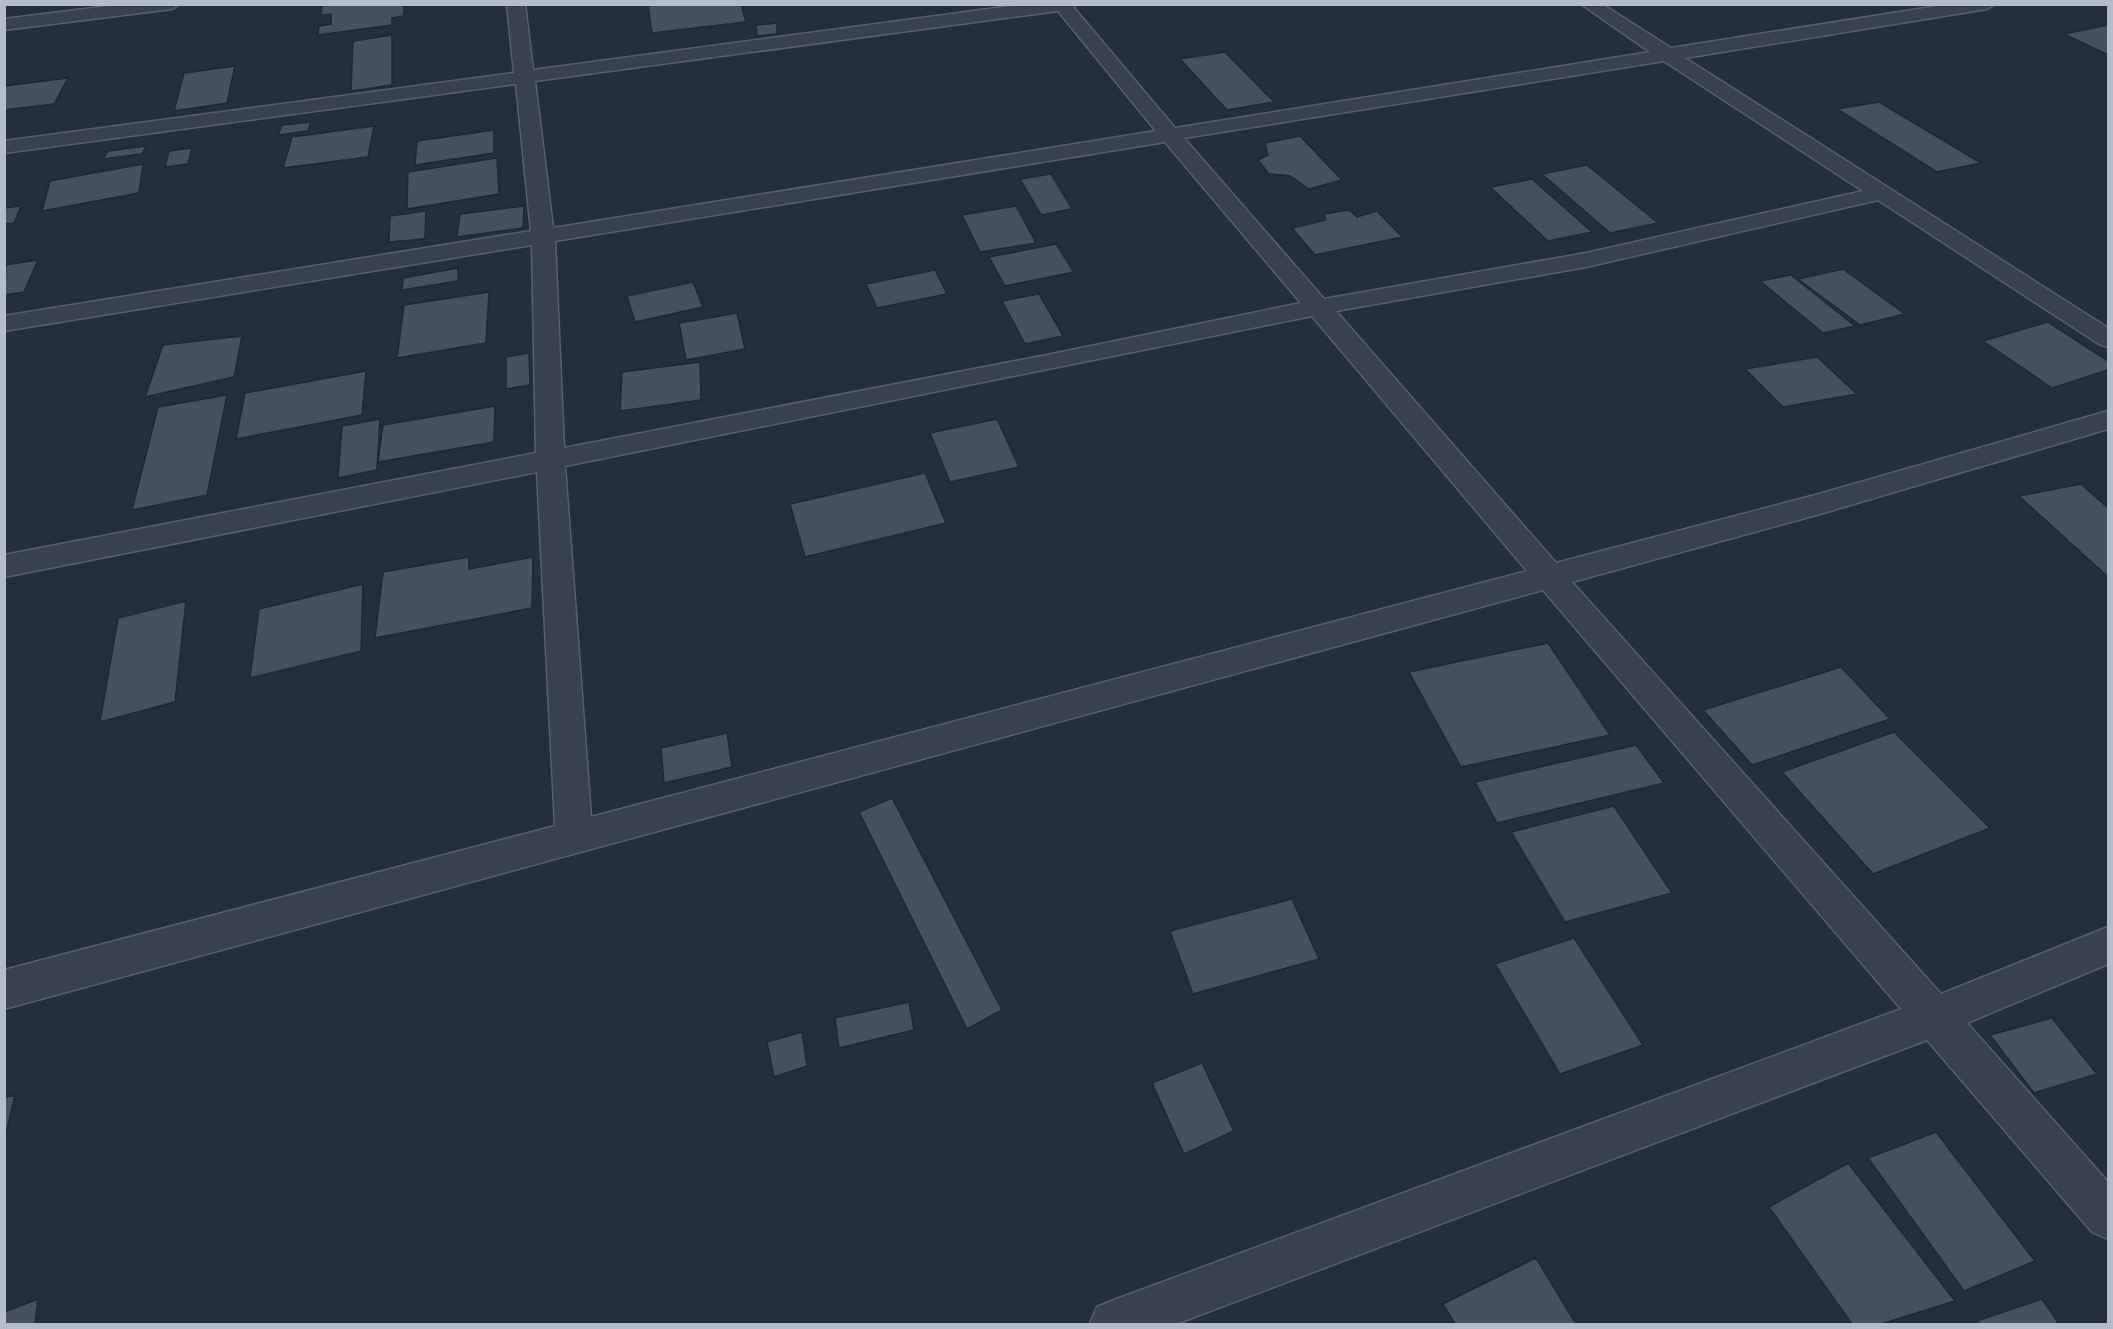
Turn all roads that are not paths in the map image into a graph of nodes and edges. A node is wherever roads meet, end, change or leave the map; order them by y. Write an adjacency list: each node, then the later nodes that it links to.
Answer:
1 (172, 4): 7 (street)
2 (516, 4): 9 (street)
3 (1068, 4): 6 (street)
4 (1589, 4): 8 (street)
5 (1987, 4): 8 (street)
6 (1062, 5): 9 (street); 10 (street)
7 (4, 25)
8 (1668, 55): 10 (street); 12 (street)
9 (524, 78): 11 (street); 13 (street)
10 (1170, 135): 13 (street); 14 (street)
11 (4, 147)
12 (1882, 193): 14 (street); 16 (street)
13 (543, 237): 15 (street); 18 (street)
14 (1319, 307): 18 (street); 20 (street)
15 (4, 324)
16 (2109, 339)
17 (2109, 420): 20 (street)
18 (550, 459): 19 (street); 21 (street)
19 (4, 566)
20 (1549, 576): 21 (street); 24 (street)
21 (574, 837): 23 (street)
22 (2109, 945): 24 (street)
23 (4, 990)
24 (1934, 1017): 25 (street); 26 (street)
25 (2109, 1216)
26 (1114, 1324)

